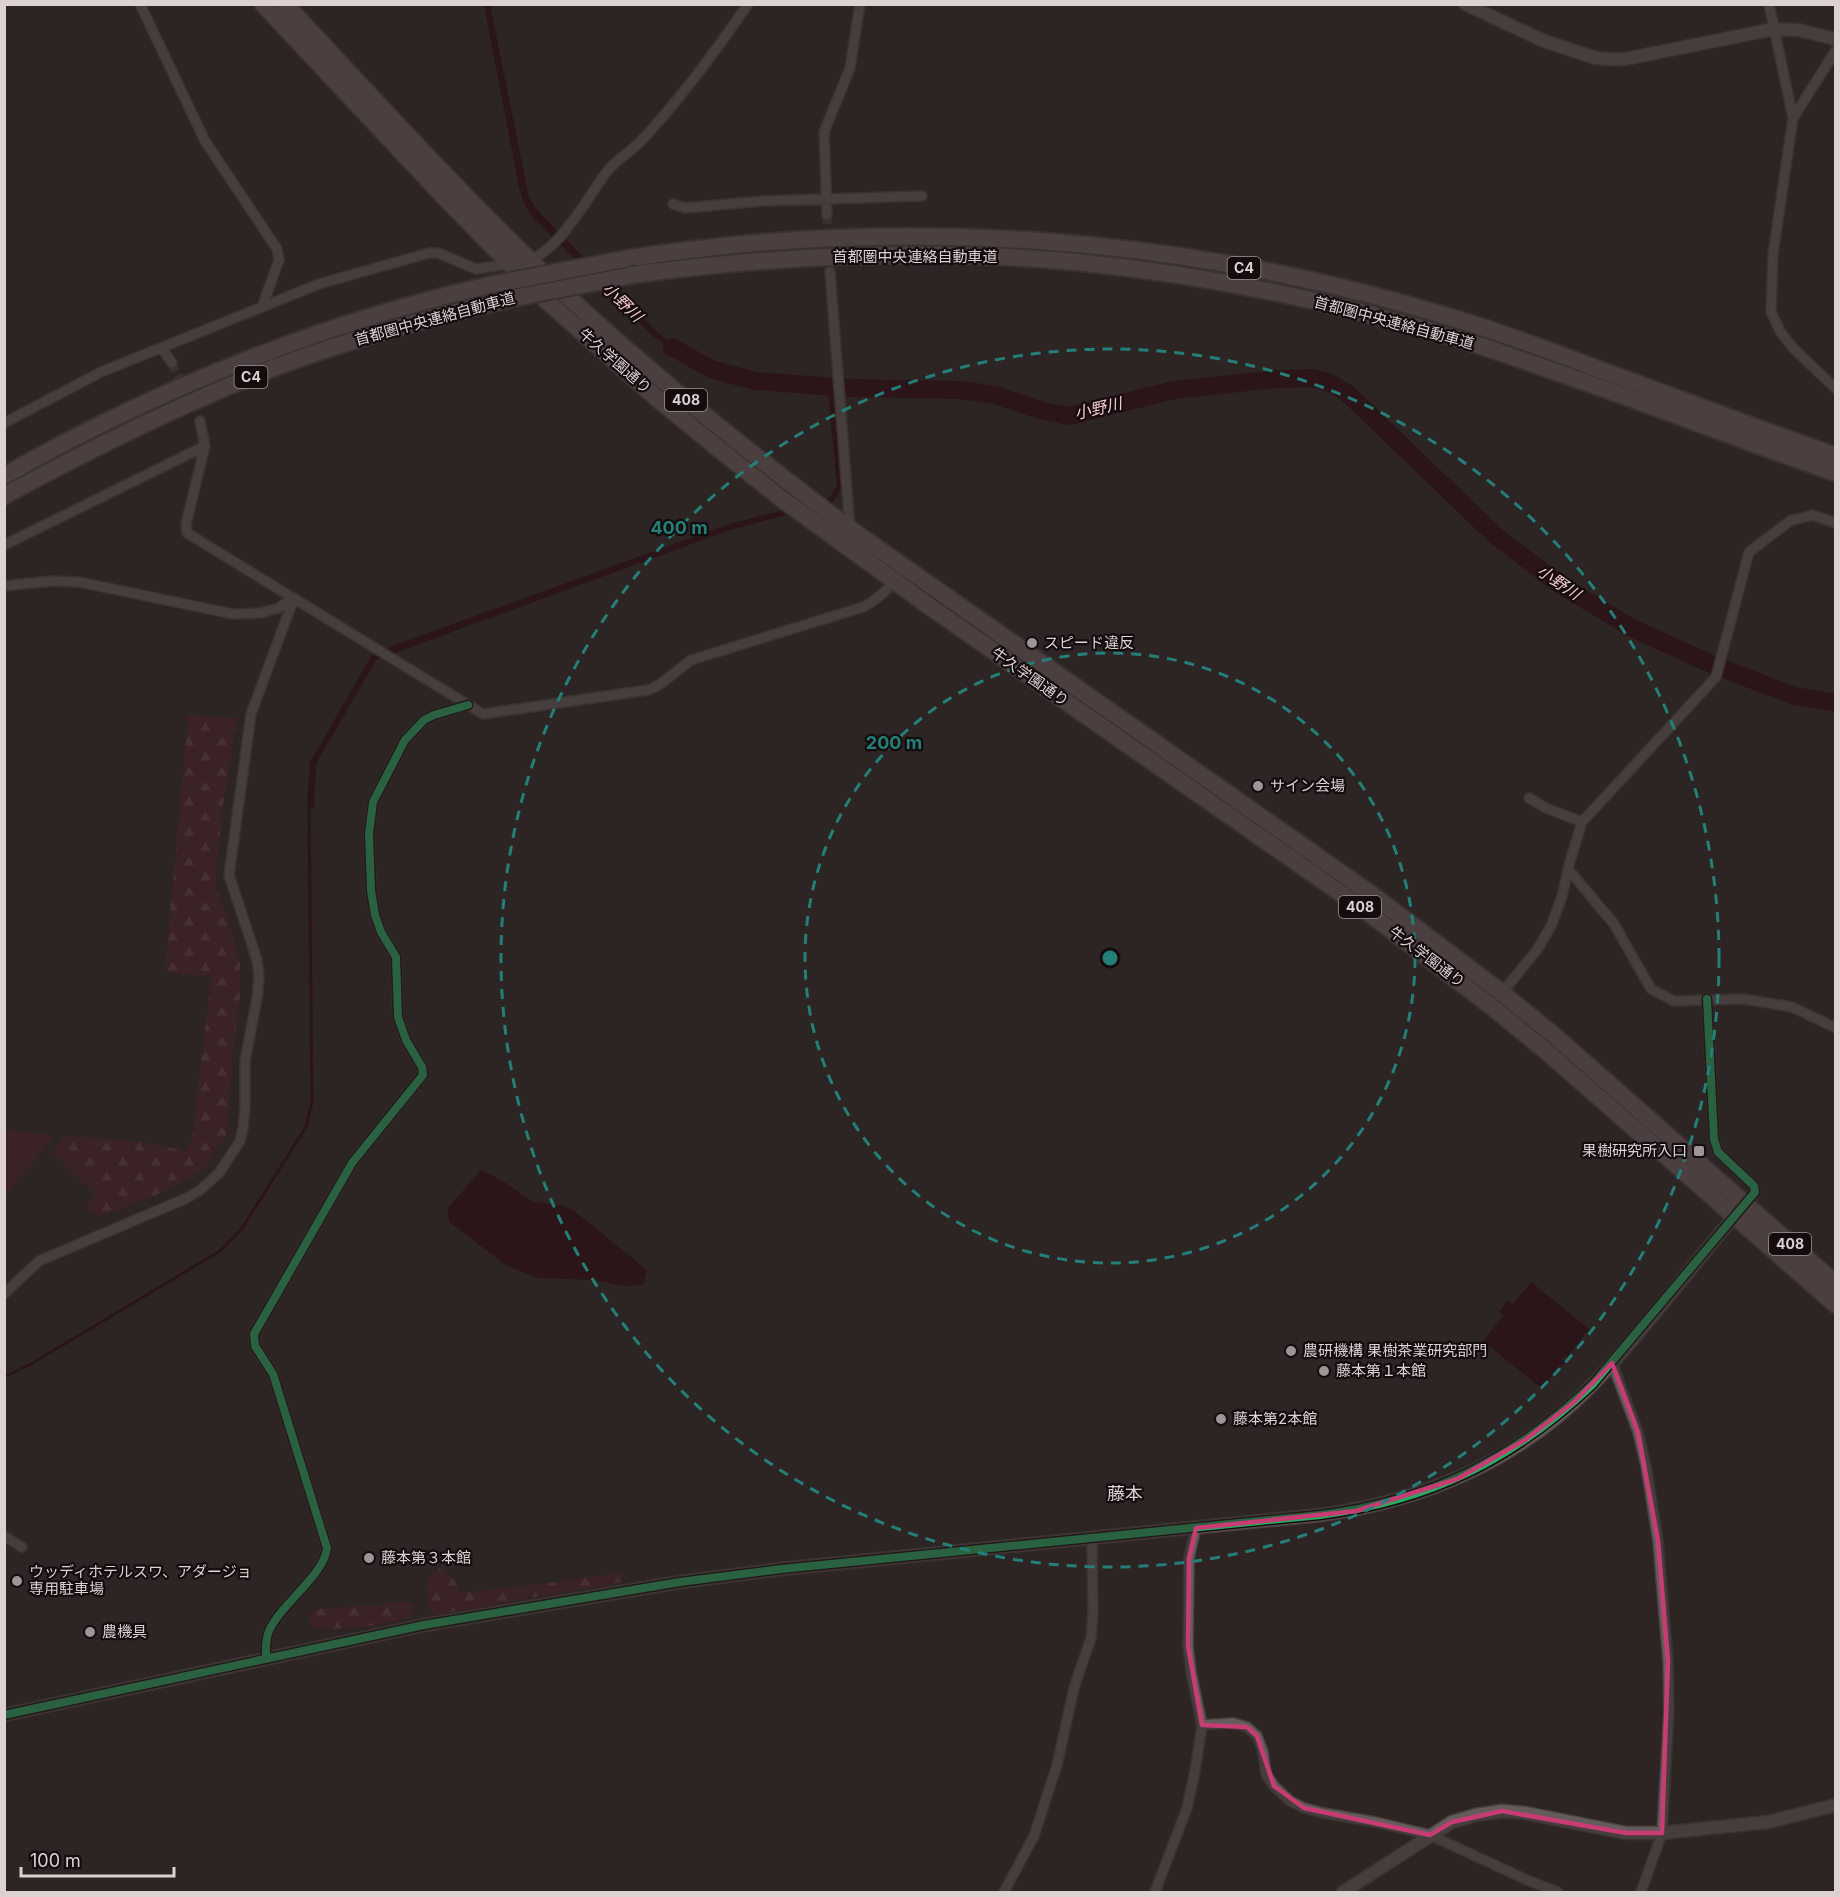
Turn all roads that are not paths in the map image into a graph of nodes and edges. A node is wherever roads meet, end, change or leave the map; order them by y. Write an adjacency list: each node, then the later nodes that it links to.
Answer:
1 (140, 4): 18 (street)
2 (748, 4): 15 (street)
3 (860, 4): 12 (street)
4 (1465, 4): 7 (street)
5 (1769, 4): 7 (street)
6 (275, 6): 15 (highway, 牛久学園通り / 408); 16 (highway, 牛久学園通り / 408)
7 (1774, 29): 8 (street); 10 (street)
8 (1836, 39)
9 (1836, 50): 10 (street)
10 (1793, 118): 21 (street)
11 (922, 196): 12 (street)
12 (826, 199): 13 (street); 14 (street)
13 (673, 204)
14 (827, 215)
15 (530, 260): 16 (street); 30 (highway, 牛久学園通り / 408)
16 (509, 264): 18 (street); 32 (highway, 牛久学園通り / 408)
17 (830, 272): 30 (street)
18 (262, 307): 19 (street)
19 (162, 348): 20 (street); 23 (street)
20 (172, 363)
21 (1836, 389)
22 (200, 421): 24 (street)
23 (4, 423)
24 (205, 446): 31 (street); 34 (street)
25 (1836, 456): 27 (highway, 首都圏中央連絡自動車道 / C4, bridge)
26 (1836, 473): 28 (highway, 首都圏中央連絡自動車道 / C4, bridge)
27 (4, 476)
28 (4, 496)
29 (1836, 523): 37 (street)
30 (850, 529): 32 (highway, 牛久学園通り / 408)
31 (4, 545)
32 (899, 574): 35 (street); 39 (highway, 牛久学園通り / 408); 42 (highway, 牛久学園通り / 408)
33 (4, 586): 34 (street)
34 (294, 598): 35 (street); 44 (street)
35 (468, 705): 51 (street)
36 (1529, 798): 37 (street)
37 (1582, 822): 38 (street)
38 (1568, 869): 39 (street); 40 (street)
39 (1502, 993): 42 (highway, 牛久学園通り / 408)
40 (1707, 999): 41 (street); 42 (street)
41 (1836, 1028)
42 (1739, 1210): 43 (highway, 牛久学園通り / 408); 45 (highway, 牛久学園通り / 408); 46 (street)
43 (1836, 1284)
44 (4, 1294)
45 (1836, 1305)
46 (1612, 1363): 47 (street); 55 (street)
47 (1196, 1527): 49 (street); 53 (street)
48 (4, 1536): 50 (street)
49 (1092, 1539): 51 (street); 57 (street)
50 (22, 1547)
51 (266, 1659): 52 (street)
52 (4, 1714)
53 (1202, 1725): 56 (street); 58 (street)
54 (1836, 1805): 55 (street)
55 (1662, 1833): 56 (street); 61 (street)
56 (1430, 1835): 59 (street); 60 (street)
57 (1004, 1893)
58 (1155, 1893)
59 (1343, 1893)
60 (1558, 1893)
61 (1641, 1893)

